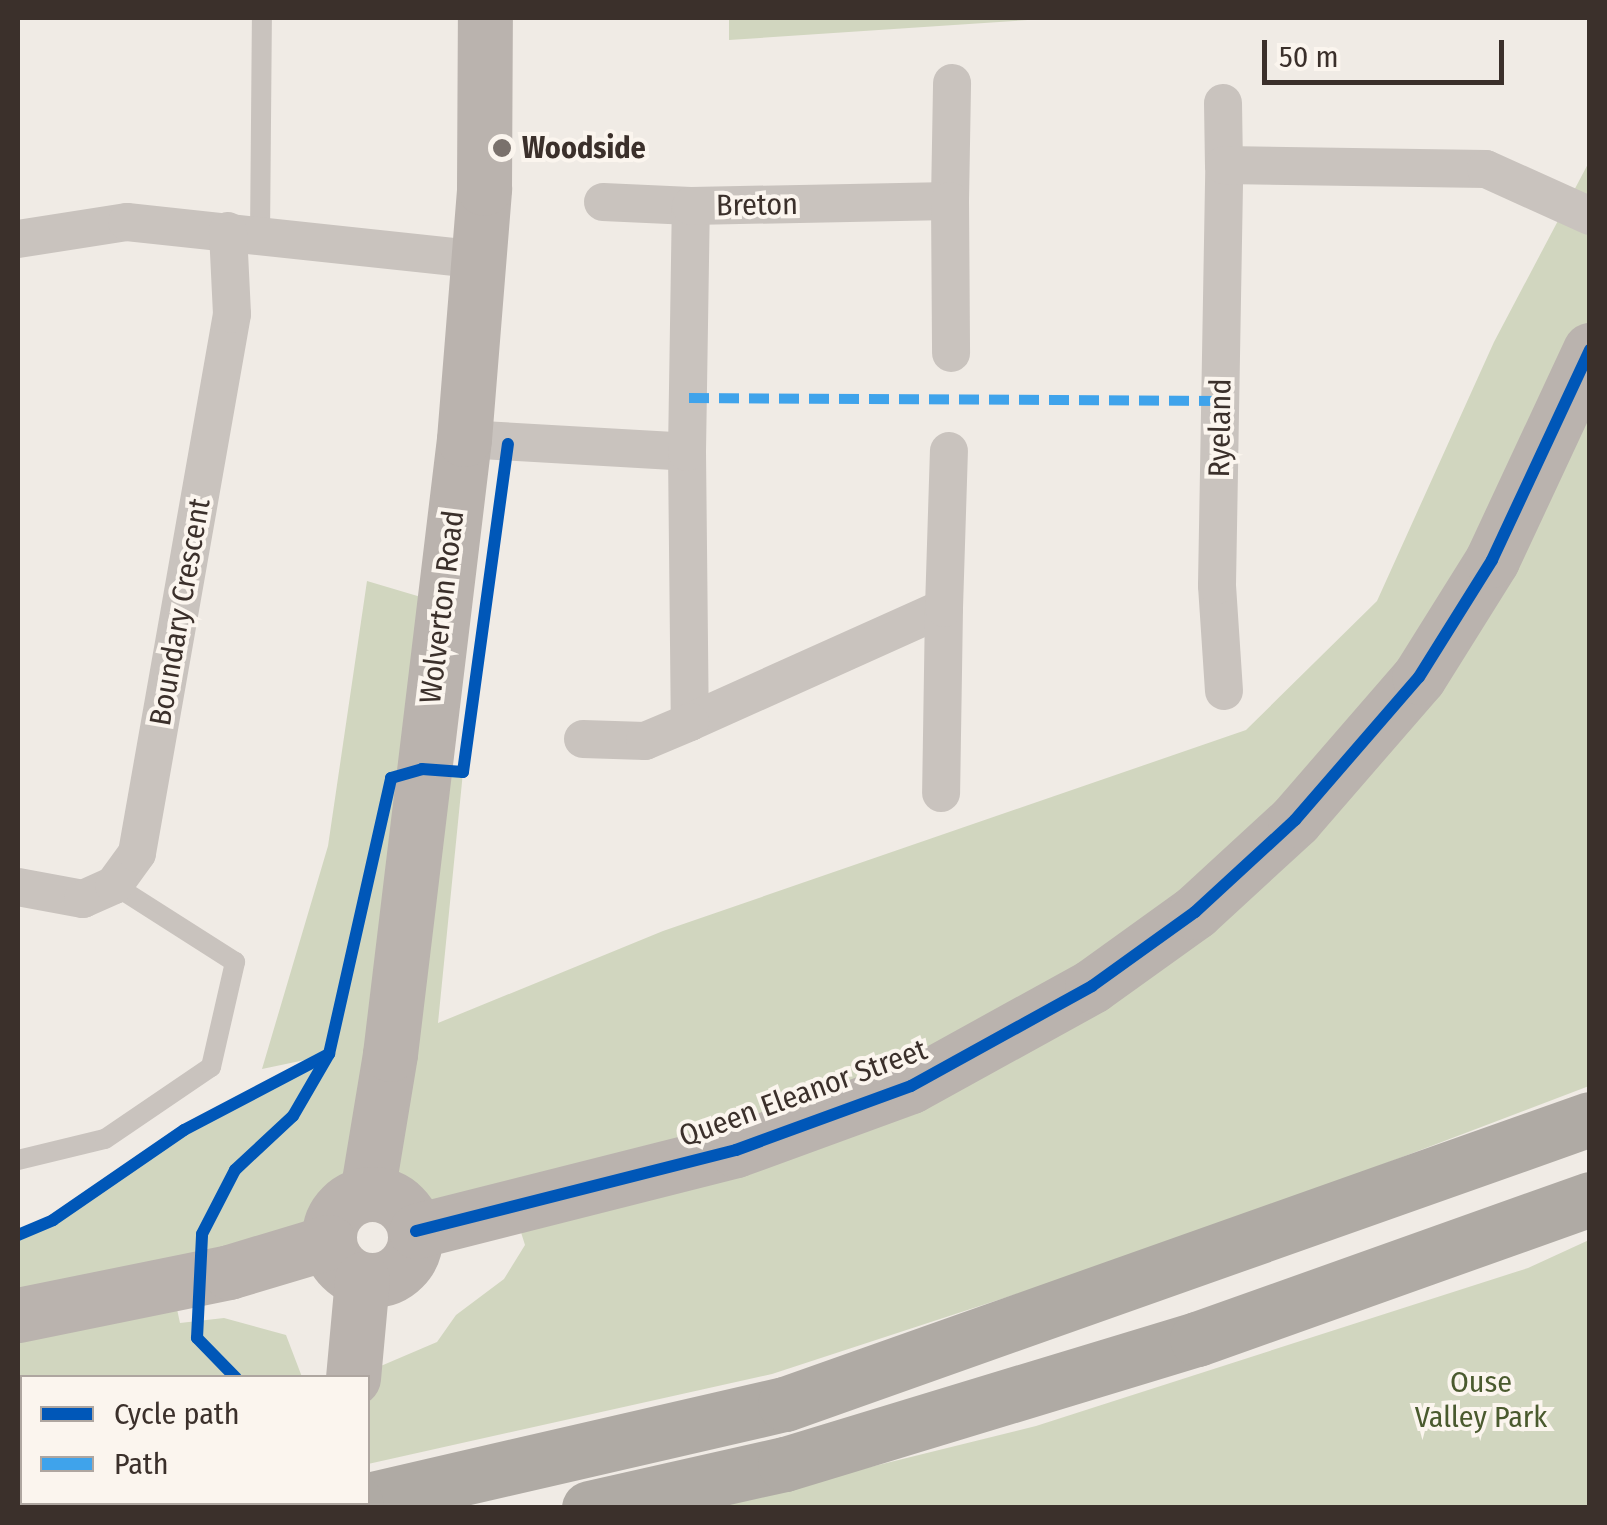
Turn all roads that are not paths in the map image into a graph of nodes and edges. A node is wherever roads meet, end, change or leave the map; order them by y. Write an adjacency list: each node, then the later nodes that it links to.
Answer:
1 (262, 18): 10 (lane)
2 (484, 18): 12 (street, Wolverton Road)
3 (952, 83): 6 (street)
4 (1223, 102): 5 (street, Ryeland)
5 (1224, 165): 9 (street); 19 (street, Ryeland)
6 (950, 201): 8 (street, Breton); 14 (street)
7 (604, 202): 8 (street)
8 (691, 206): 17 (street, Breton)
9 (1590, 216)
10 (244, 233): 11 (street); 12 (street); 23 (street, Boundary Crescent)
11 (18, 239)
12 (480, 260): 15 (street, Wolverton Road)
13 (1590, 350): 29 (street, Queen Eleanor Street)
14 (951, 353)
15 (464, 439): 17 (street); 27 (street, Wolverton Road)
16 (949, 451): 18 (street)
17 (687, 452): 20 (street, Breton)
18 (944, 608): 20 (street); 22 (street)
19 (1224, 691)
20 (690, 722): 21 (street)
21 (582, 738)
22 (941, 793)
23 (114, 885): 24 (street); 26 (lane)
24 (18, 888)
25 (1590, 1119): 33 (highway)
26 (18, 1160)
27 (367, 1193): 29 (street); 30 (street)
28 (1590, 1199): 34 (highway)
29 (416, 1230): 30 (street)
30 (345, 1260): 31 (street); 32 (street)
31 (18, 1314)
32 (353, 1375)
33 (370, 1500)
34 (588, 1508)

